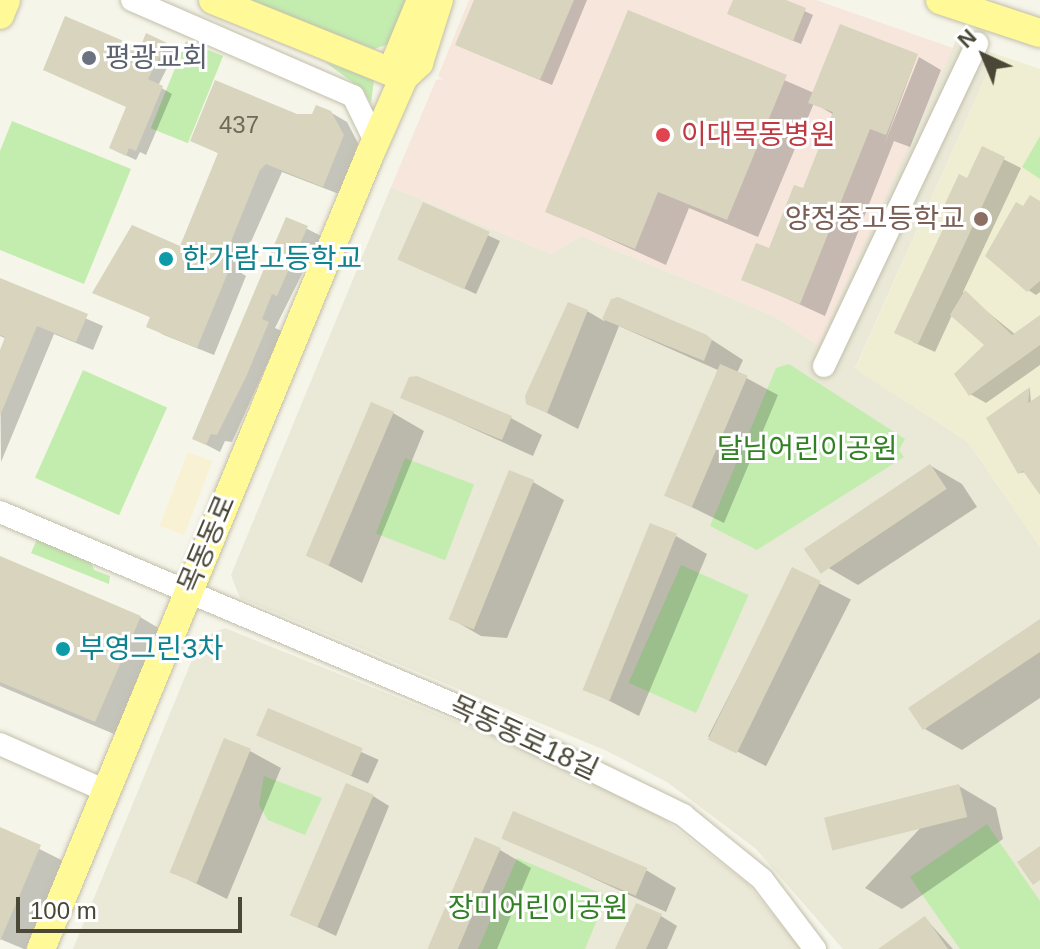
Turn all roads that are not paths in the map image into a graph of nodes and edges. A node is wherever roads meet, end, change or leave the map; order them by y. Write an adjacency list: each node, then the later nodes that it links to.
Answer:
1 (6, 0): 7 (main road)
2 (132, 0): 11 (street)
3 (213, 0): 10 (main road)
4 (421, 0): 10 (main road, 목동동로)
5 (439, 0): 10 (main road, 목동동로)
6 (940, 0): 8 (main road)
7 (0, 15)
8 (1040, 33)
9 (977, 44): 12 (street)
10 (404, 77): 11 (main road, 목동동로)
11 (375, 141): 14 (main road, 목동동로)
12 (824, 366)
13 (0, 512): 14 (street, 목동동로18길)
14 (187, 591): 16 (main road, 목동동로); 18 (street, 목동동로18길)
15 (0, 744): 16 (street)
16 (106, 791): 17 (main road, 목동동로)
17 (41, 949)
18 (815, 949)

